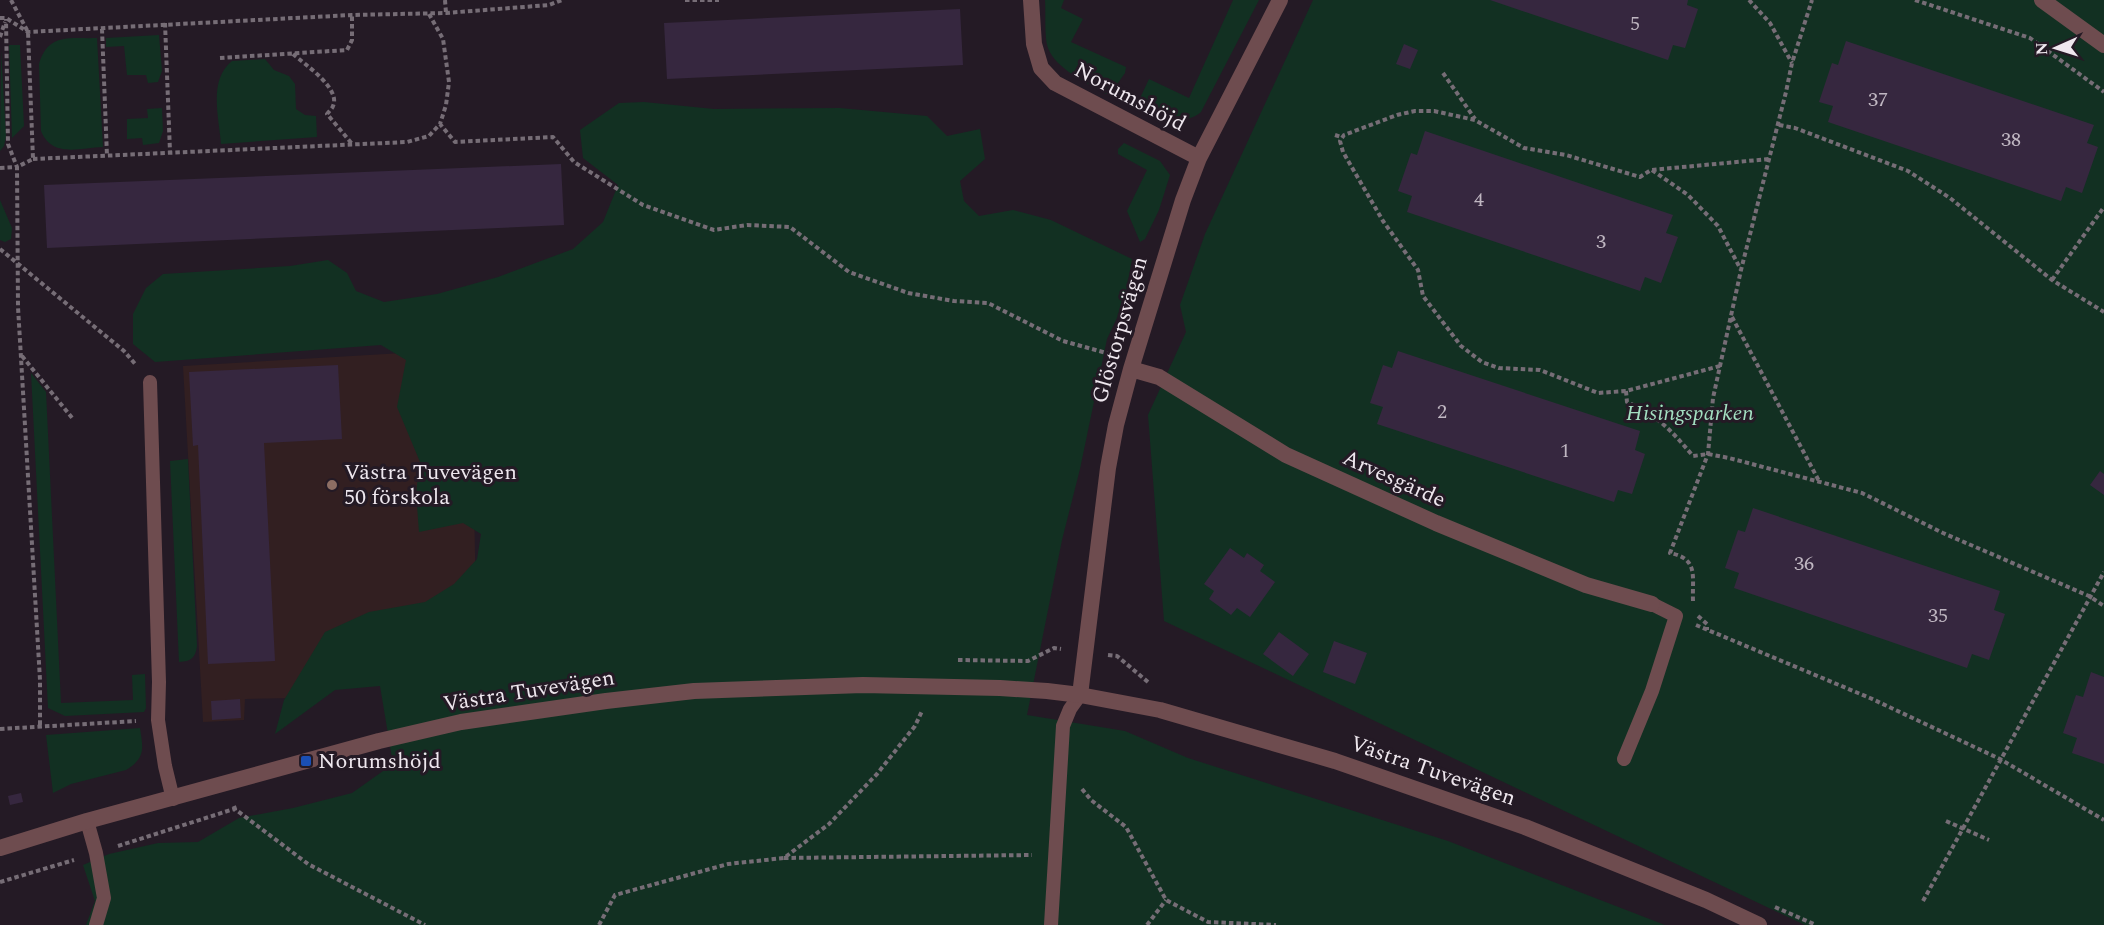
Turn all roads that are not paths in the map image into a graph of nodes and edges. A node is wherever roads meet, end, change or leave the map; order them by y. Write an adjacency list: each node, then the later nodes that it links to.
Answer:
1 (1031, 0): 5 (street, Norumshöjd)
2 (1280, 0): 5 (street, Glöstorpsvägen)
3 (2042, 0): 4 (street)
4 (2104, 45)
5 (1199, 158): 6 (street, Glöstorpsvägen)
6 (1131, 369): 8 (street, Arvesgärde); 9 (street, Glöstorpsvägen)
7 (150, 382): 11 (lane)
8 (1652, 604): 10 (lane)
9 (1080, 695): 11 (street, Västra Tuvevägen); 15 (lane); 16 (street, Västra Tuvevägen)
10 (1624, 759)
11 (174, 799): 12 (street, Västra Tuvevägen)
12 (87, 821): 13 (street, Västra Tuvevägen); 14 (lane)
13 (0, 848)
14 (96, 925)
15 (1051, 925)
16 (1759, 925)

